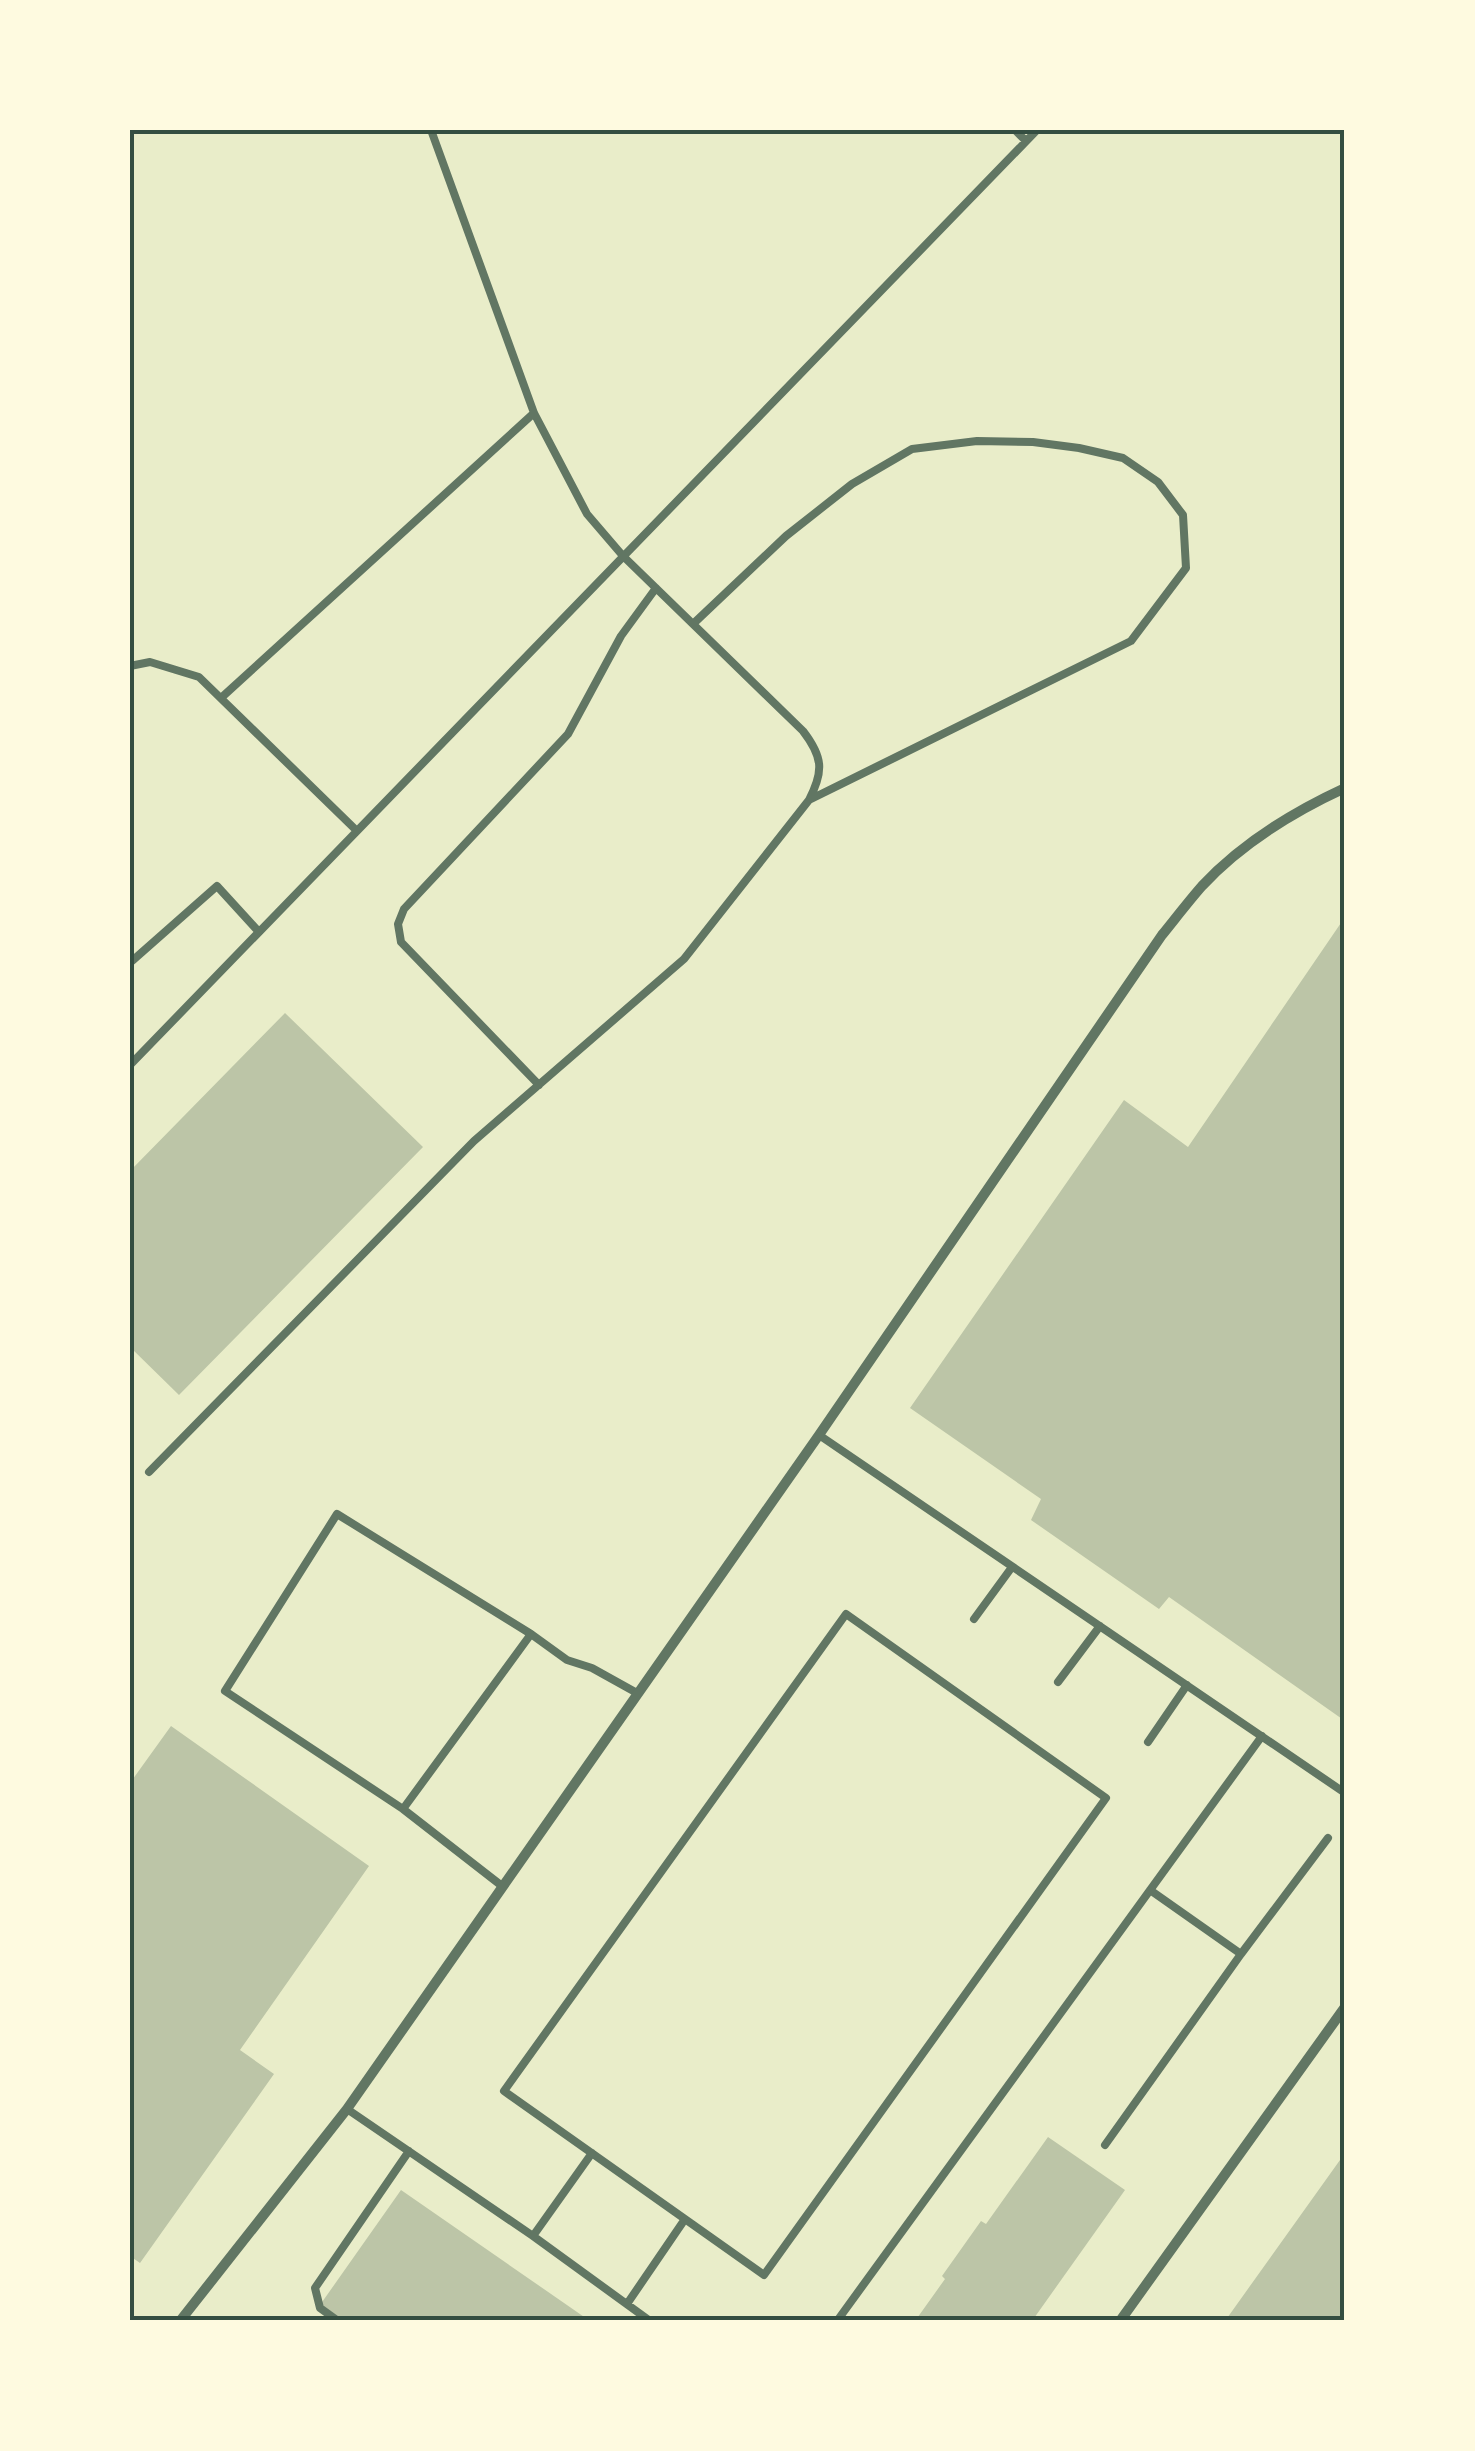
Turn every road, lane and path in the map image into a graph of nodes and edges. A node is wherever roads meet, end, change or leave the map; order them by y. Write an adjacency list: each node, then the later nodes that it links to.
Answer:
1 (432, 130): 5 (lane)
2 (1015, 130): 4 (lane)
3 (1037, 130): 4 (lane)
4 (1026, 141): 6 (lane)
5 (534, 413): 6 (lane); 10 (lane)
6 (623, 556): 7 (lane); 13 (lane)
7 (656, 588): 8 (lane); 17 (lane)
8 (693, 624): 12 (lane); 12 (lane)
9 (130, 666): 10 (lane)
10 (220, 698): 13 (lane)
11 (1345, 788): 18 (street)
12 (808, 800): 17 (lane)
13 (357, 831): 14 (lane)
14 (259, 932): 15 (lane); 16 (lane)
15 (132, 962)
16 (130, 1064)
17 (538, 1085): 19 (lane)
18 (819, 1434): 20 (lane); 26 (street)
19 (149, 1472)
20 (1012, 1566): 21 (lane); 22 (lane)
21 (974, 1619)
22 (1100, 1626): 24 (lane); 25 (lane)
23 (532, 1634): 26 (lane); 30 (lane); 30 (lane)
24 (1058, 1682)
25 (1187, 1685): 27 (lane); 28 (lane)
26 (637, 1692): 32 (street)
27 (1262, 1736): 29 (lane); 33 (lane)
28 (1148, 1742)
29 (1345, 1792)
30 (403, 1809): 32 (lane)
31 (1328, 1838): 34 (lane)
32 (502, 1886): 36 (street)
33 (1150, 1890): 34 (lane); 46 (lane)
34 (1241, 1954): 37 (lane)
35 (1345, 2006): 47 (street)
36 (347, 2108): 38 (lane); 43 (street)
37 (1105, 2145)
38 (409, 2151): 41 (lane); 44 (lane)
39 (592, 2154): 40 (lane); 40 (lane); 41 (lane)
40 (686, 2219): 42 (lane)
41 (533, 2236): 42 (lane)
42 (627, 2304): 45 (lane)
43 (180, 2321)
44 (338, 2321)
45 (650, 2321)
46 (837, 2321)
47 (1120, 2321)

